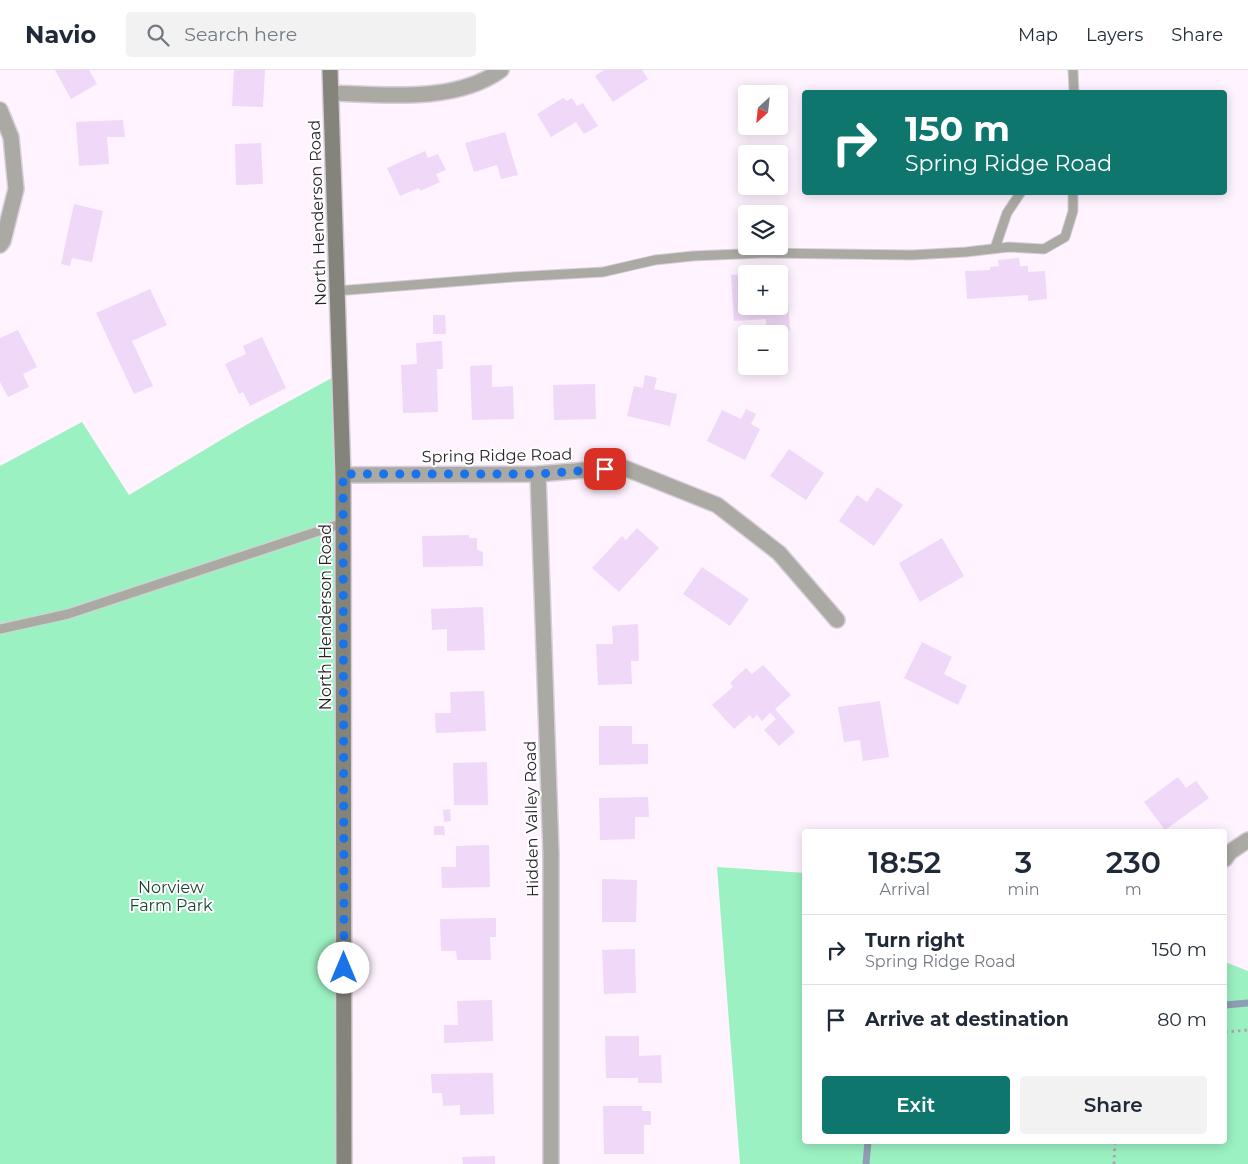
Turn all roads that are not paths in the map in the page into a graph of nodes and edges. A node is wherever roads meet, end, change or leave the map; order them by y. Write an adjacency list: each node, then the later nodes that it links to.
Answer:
1 (330, 70): 5 (street, North Henderson Road)
2 (501, 70): 5 (street)
3 (1073, 70): 4 (lane)
4 (1074, 90)
5 (331, 93): 11 (street, North Henderson Road)
6 (0, 110): 9 (street)
7 (1019, 195): 10 (lane)
8 (1073, 195): 10 (lane)
9 (0, 245)
10 (995, 248): 11 (lane)
11 (336, 291): 12 (street, North Henderson Road)
12 (343, 474): 13 (street, Spring Ridge Road); 14 (street, North Henderson Road)
13 (538, 474): 15 (street, Spring Ridge Road); 20 (street, Hidden Valley Road)
14 (343, 523): 16 (lane); 19 (street, North Henderson Road)
15 (837, 620)
16 (0, 629)
17 (1248, 840): 18 (street)
18 (1227, 856)
19 (344, 1164)
20 (551, 1164)

